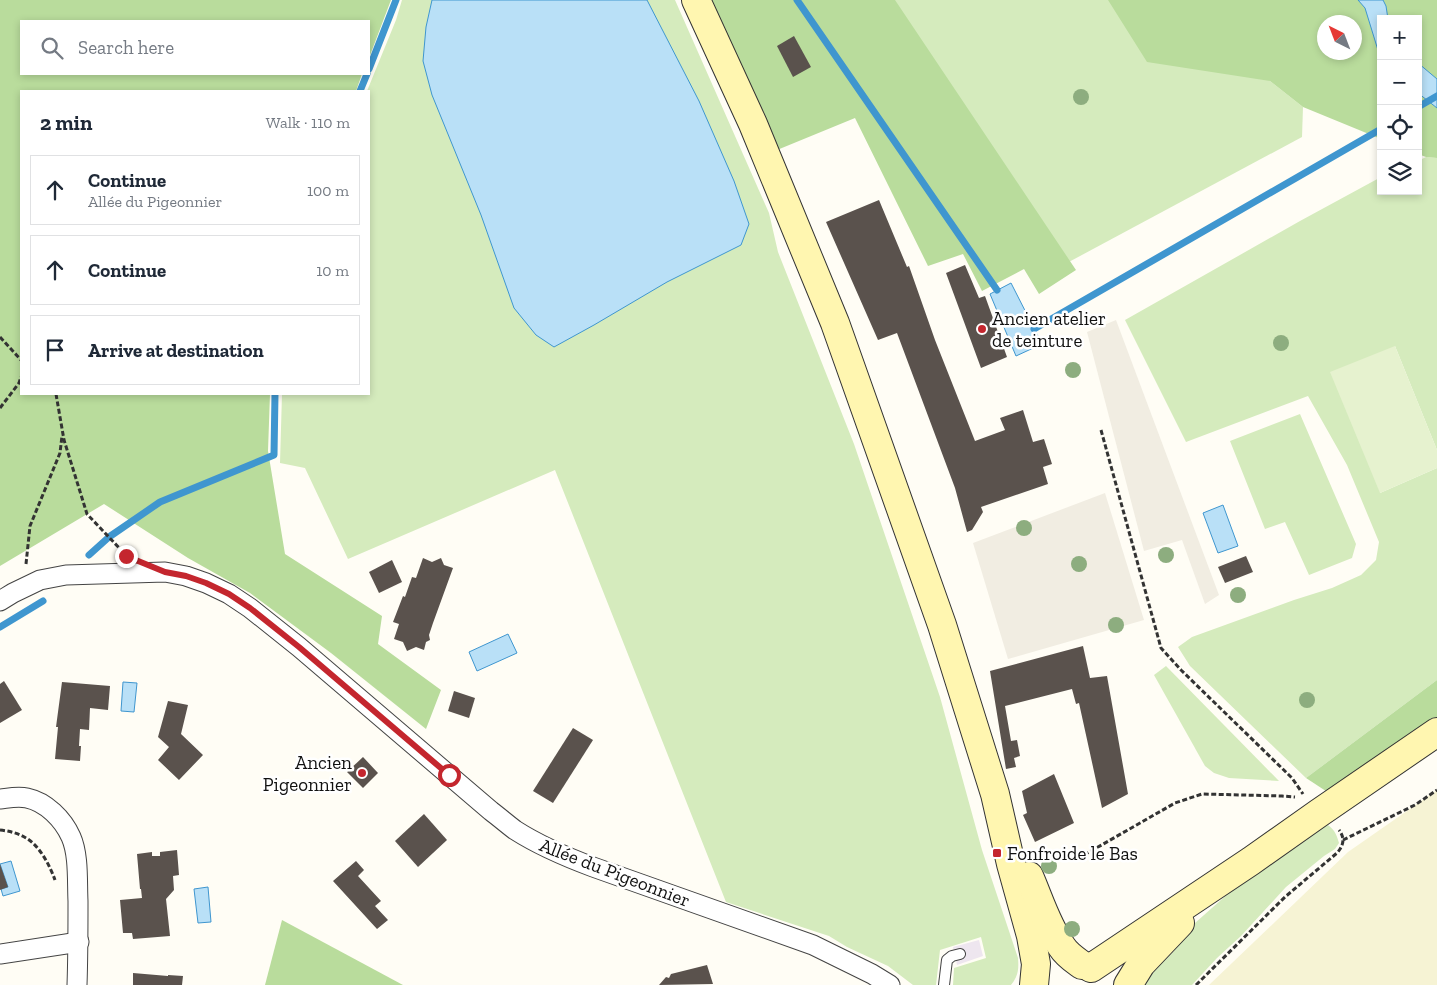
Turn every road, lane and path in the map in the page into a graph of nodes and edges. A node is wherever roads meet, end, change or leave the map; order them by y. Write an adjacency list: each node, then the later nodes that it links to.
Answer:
1 (696, 0): 14 (street)
2 (0, 337): 3 (path)
3 (20, 359)
4 (20, 380): 6 (path)
5 (56, 395): 8 (path)
6 (0, 408)
7 (1100, 430): 19 (path)
8 (63, 434): 9 (path); 10 (path)
9 (126, 556)
10 (27, 587): 11 (street, Allée du Pigeonnier); 27 (street, Allée du Pigeonnier)
11 (0, 601)
12 (1437, 732): 16 (street)
13 (1437, 790): 18 (path)
14 (995, 794): 25 (street); 29 (street)
15 (0, 799): 22 (street)
16 (1319, 813): 18 (path); 20 (street)
17 (0, 830): 21 (path)
18 (1344, 840): 31 (path)
19 (1084, 855)
20 (1251, 861): 25 (street); 30 (street)
21 (57, 884)
22 (79, 942): 23 (street); 26 (street)
23 (0, 954)
24 (960, 954): 28 (lane)
25 (1094, 973): 29 (street)
26 (77, 985)
27 (890, 985)
28 (944, 985)
29 (1034, 985)
30 (1128, 985)
31 (1196, 985)

